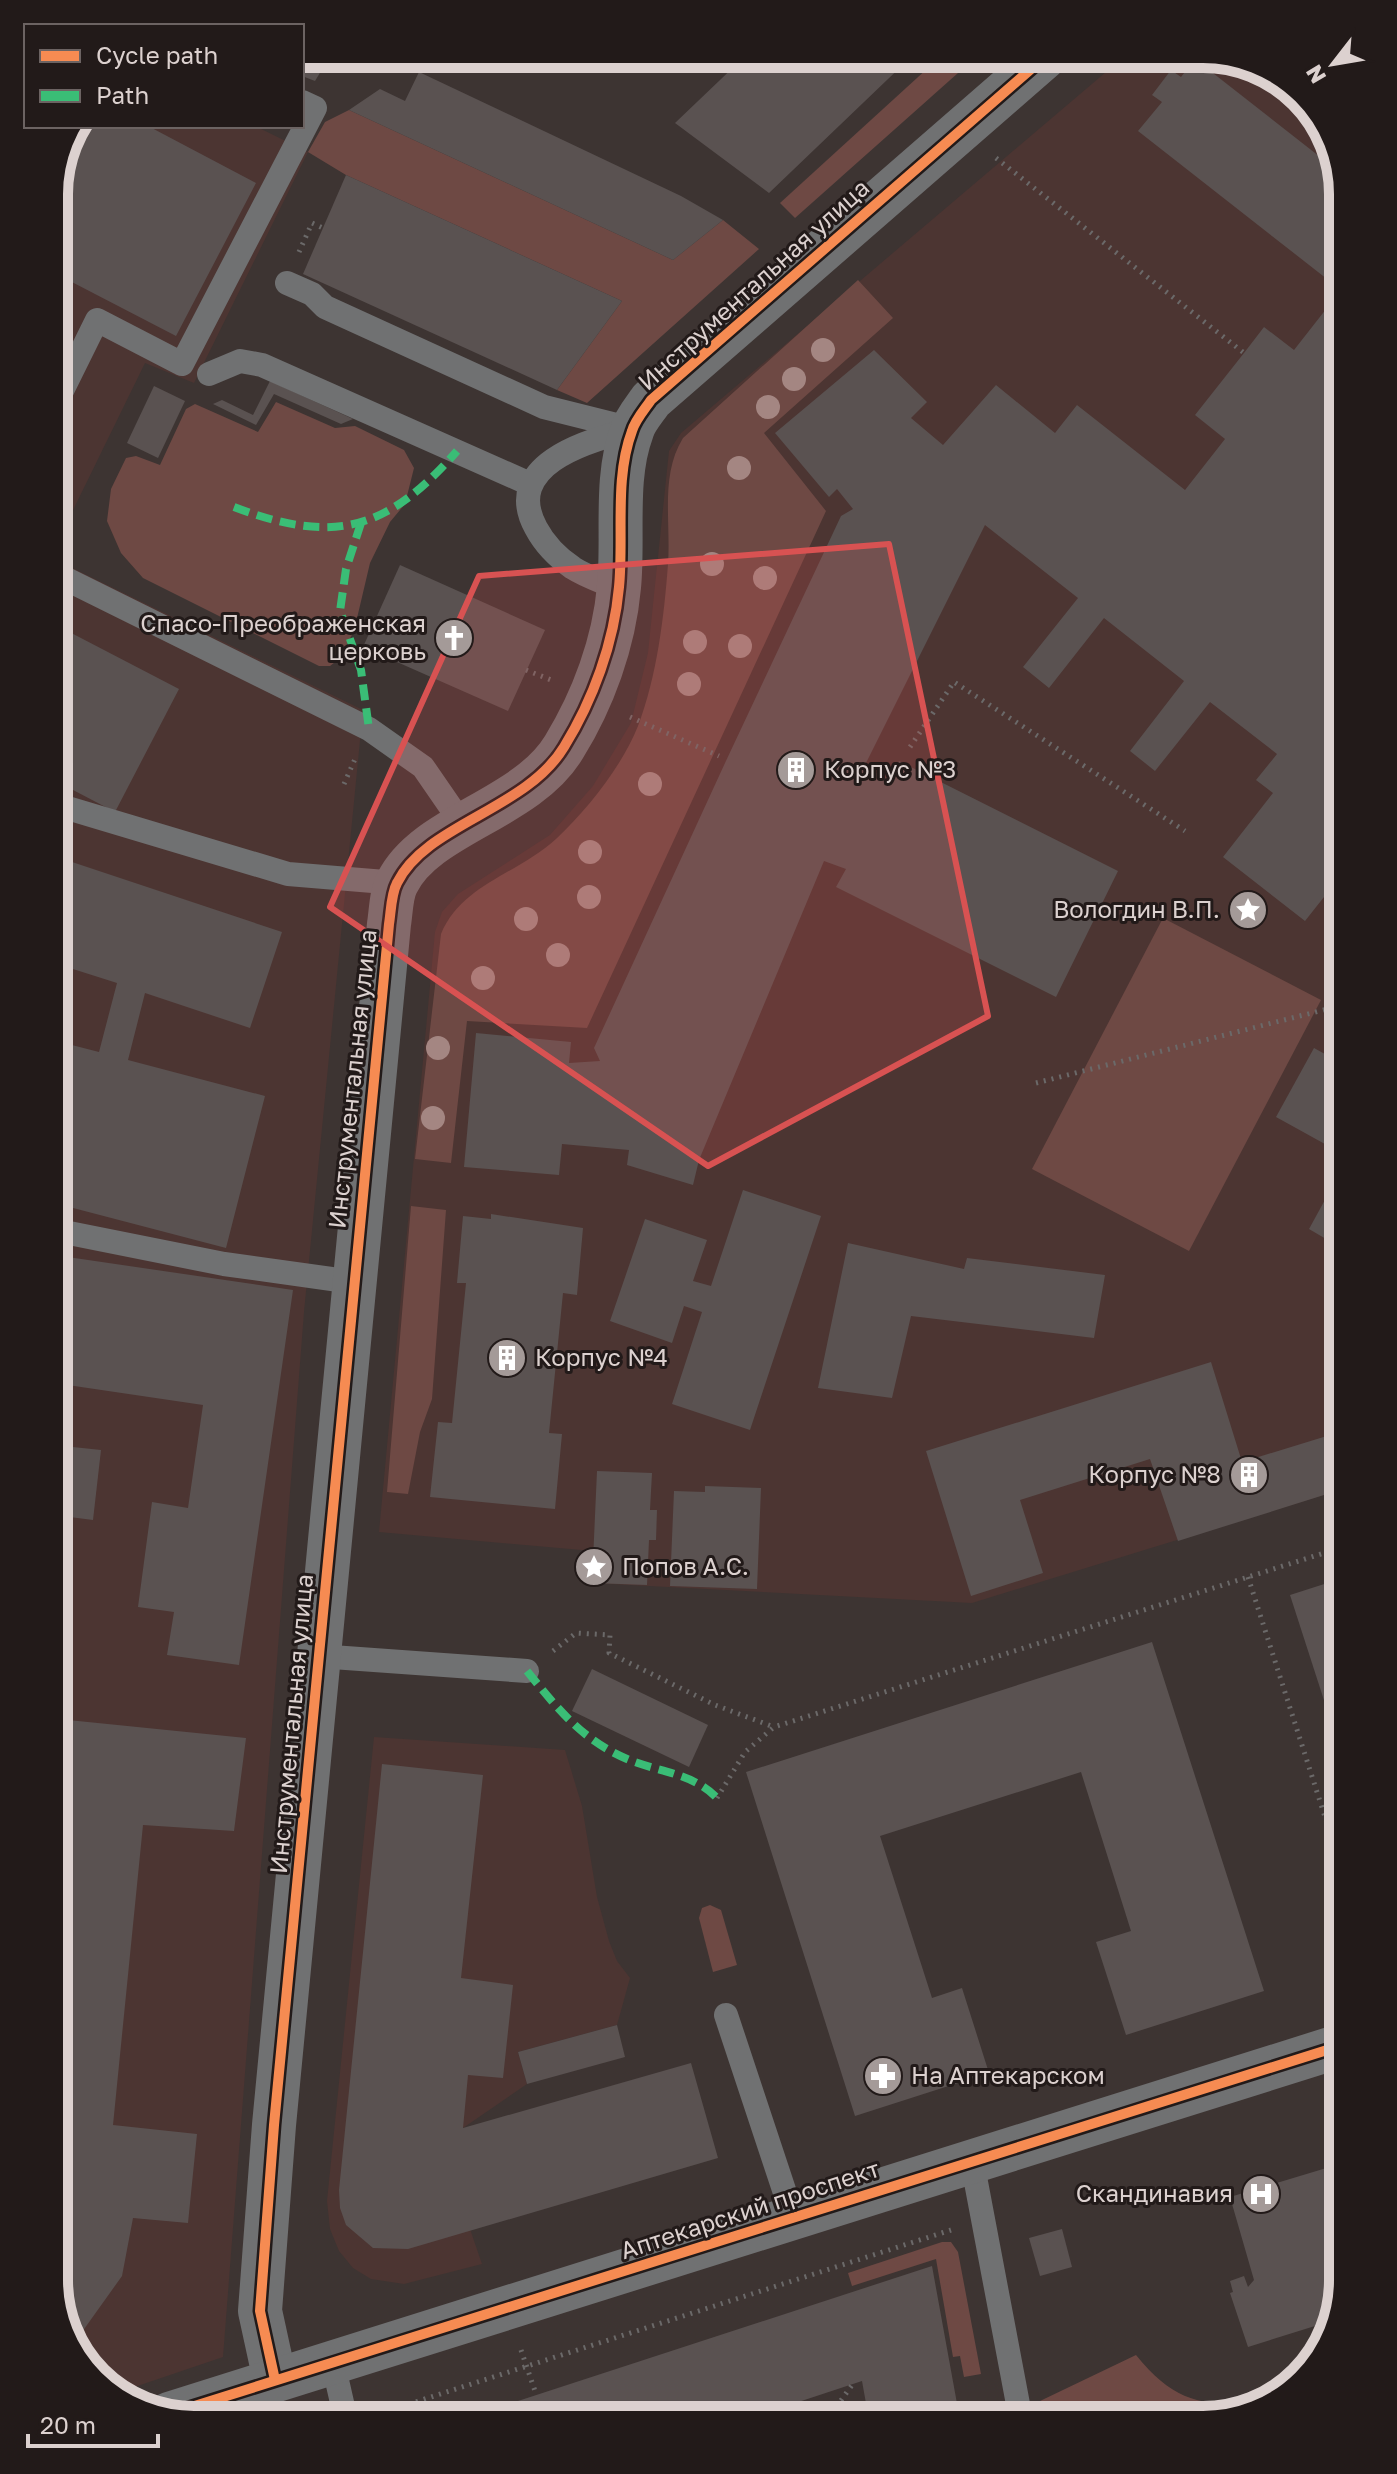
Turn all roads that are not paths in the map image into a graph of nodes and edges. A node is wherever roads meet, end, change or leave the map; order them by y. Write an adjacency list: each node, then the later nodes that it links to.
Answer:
1 (1032, 68): 6 (street, Инструментальная улица)
2 (304, 103): 5 (lane)
3 (287, 283): 6 (lane)
4 (209, 374): 7 (lane)
5 (68, 379)
6 (632, 429): 7 (lane); 9 (street, Инструментальная улица)
7 (530, 484): 9 (lane)
8 (68, 580): 11 (lane)
9 (619, 589): 11 (street, Инструментальная улица)
10 (68, 808): 12 (lane)
11 (463, 825): 12 (street, Инструментальная улица)
12 (397, 883): 14 (street, Инструментальная улица)
13 (68, 1233): 14 (lane)
14 (353, 1282): 15 (street, Инструментальная улица)
15 (318, 1656): 16 (lane); 22 (street, Инструментальная улица)
16 (527, 1671)
17 (726, 2015): 20 (lane)
18 (1329, 2049): 19 (street, Аптекарский проспект)
19 (972, 2161): 20 (street, Аптекарский проспект); 25 (lane)
20 (793, 2217): 21 (street, Аптекарский проспект)
21 (333, 2363): 22 (street, Аптекарский проспект); 24 (lane)
22 (275, 2380): 23 (street, Аптекарский проспект)
23 (194, 2406)
24 (352, 2406)
25 (1018, 2406)

